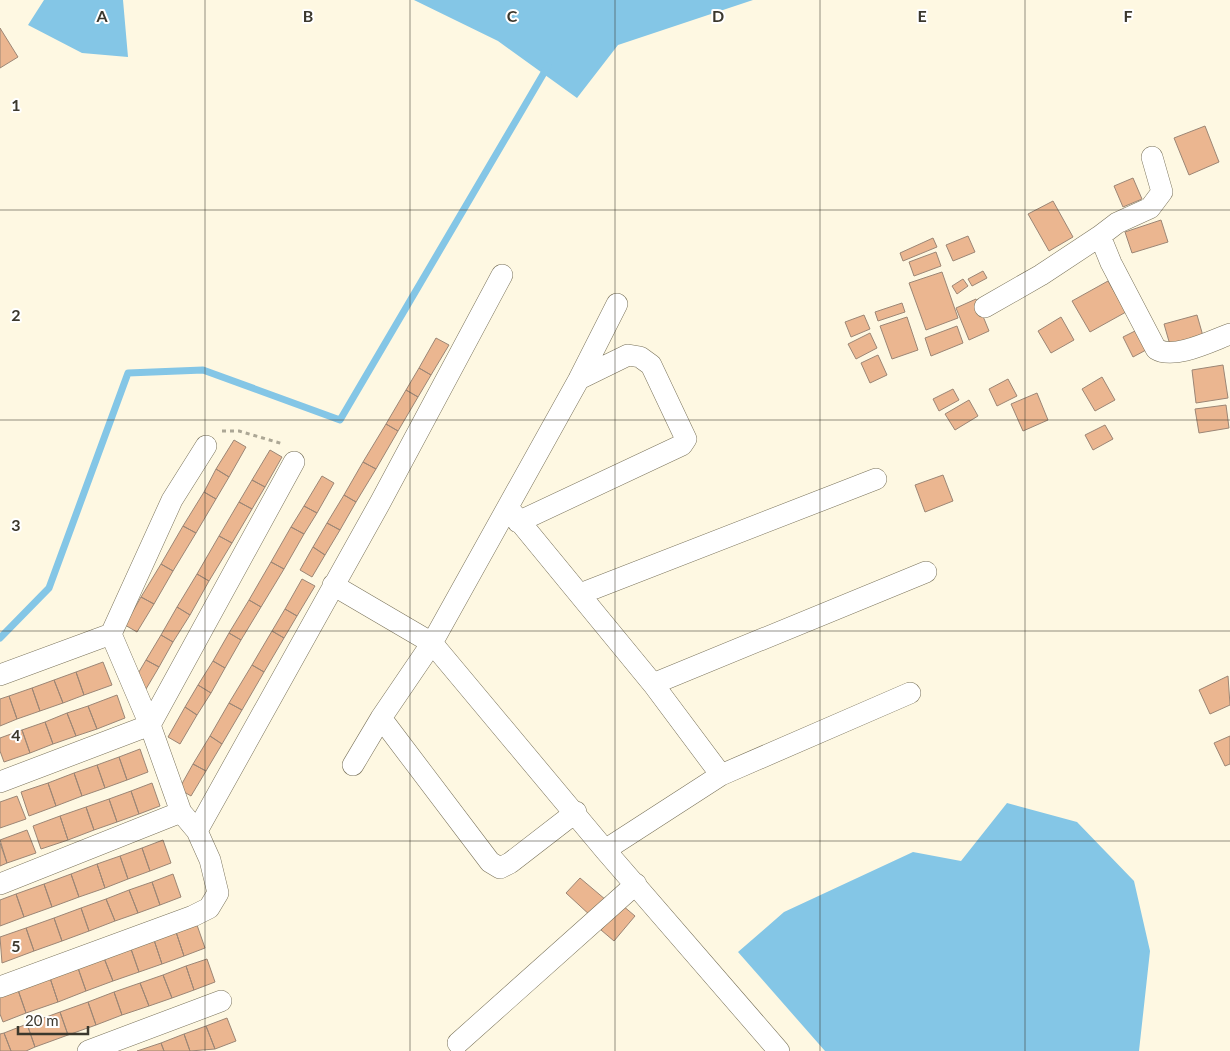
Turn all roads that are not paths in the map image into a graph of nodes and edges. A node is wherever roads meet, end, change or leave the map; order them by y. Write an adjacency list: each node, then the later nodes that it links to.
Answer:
1 (1152, 157): 2 (street)
2 (1100, 236): 5 (street); 6 (street)
3 (502, 275): 13 (street)
4 (617, 304): 7 (street)
5 (985, 307)
6 (1230, 334)
7 (579, 379): 11 (street); 11 (street)
8 (206, 446): 15 (street)
9 (294, 462): 21 (street)
10 (876, 479): 14 (street)
11 (512, 514): 14 (street); 16 (street)
12 (926, 572): 18 (street)
13 (333, 585): 16 (street); 27 (street)
14 (580, 594): 18 (street)
15 (110, 634): 17 (street); 21 (street)
16 (432, 643): 20 (street); 26 (street)
17 (0, 675)
18 (653, 684): 23 (street)
19 (910, 693): 23 (street)
20 (381, 718): 22 (street); 26 (street)
21 (150, 725): 24 (street); 25 (street)
22 (353, 765)
23 (721, 775): 28 (street)
24 (0, 782)
25 (181, 812): 27 (street); 29 (street)
26 (576, 812): 28 (street)
27 (197, 831): 31 (street)
28 (605, 850): 30 (street)
29 (0, 884)
30 (636, 884): 33 (street); 35 (street)
31 (0, 987)
32 (221, 1001): 34 (street)
33 (458, 1043)
34 (88, 1051)
35 (779, 1051)

